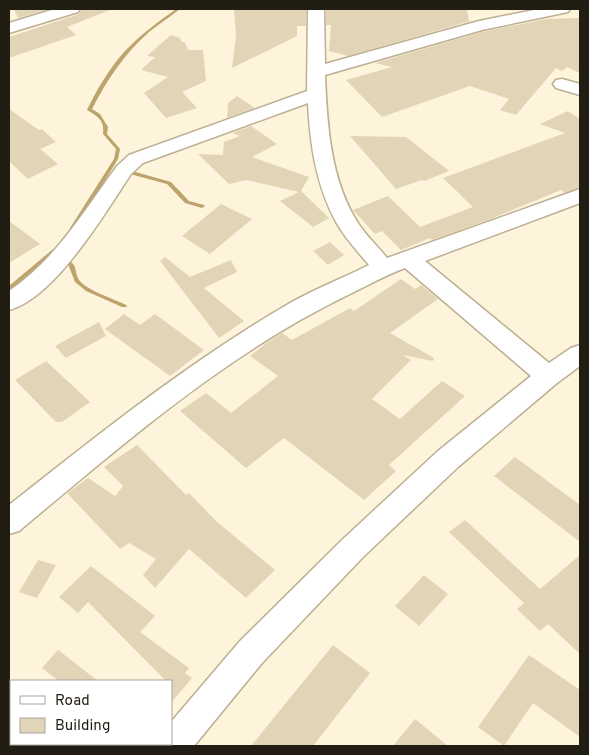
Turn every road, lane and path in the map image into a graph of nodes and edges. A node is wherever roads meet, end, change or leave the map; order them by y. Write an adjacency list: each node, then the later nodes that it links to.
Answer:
1 (72, 9): 4 (street)
2 (316, 9): 5 (street)
3 (562, 9): 5 (street)
4 (9, 28)
5 (317, 72): 8 (street)
6 (562, 84): 7 (street)
7 (580, 90)
8 (318, 93): 11 (street); 12 (street)
9 (580, 196): 10 (street)
10 (408, 258): 11 (street); 14 (street)
11 (383, 268): 15 (street)
12 (9, 302)
13 (580, 354): 14 (street)
14 (548, 376): 16 (street)
15 (9, 522)
16 (173, 746)

